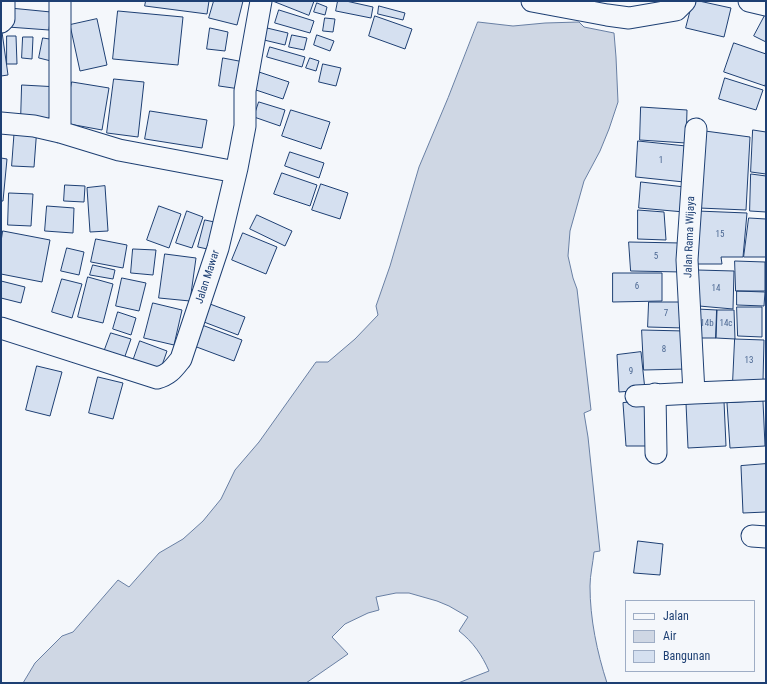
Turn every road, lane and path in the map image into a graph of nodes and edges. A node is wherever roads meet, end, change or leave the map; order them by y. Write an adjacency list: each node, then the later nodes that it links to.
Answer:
1 (4, 1): 8 (street)
2 (60, 1): 11 (street)
3 (261, 1): 12 (street, Jalan Mawar)
4 (532, 1): 5 (street)
5 (685, 1)
6 (749, 1): 7 (street)
7 (766, 5)
8 (1, 22)
9 (1, 123): 11 (street)
10 (696, 129): 15 (street, Jalan Rama Wijaya)
11 (60, 132): 12 (street)
12 (236, 172): 13 (street, Jalan Mawar)
13 (1, 328)
14 (766, 390): 15 (street)
15 (694, 393): 16 (street)
16 (656, 453)

